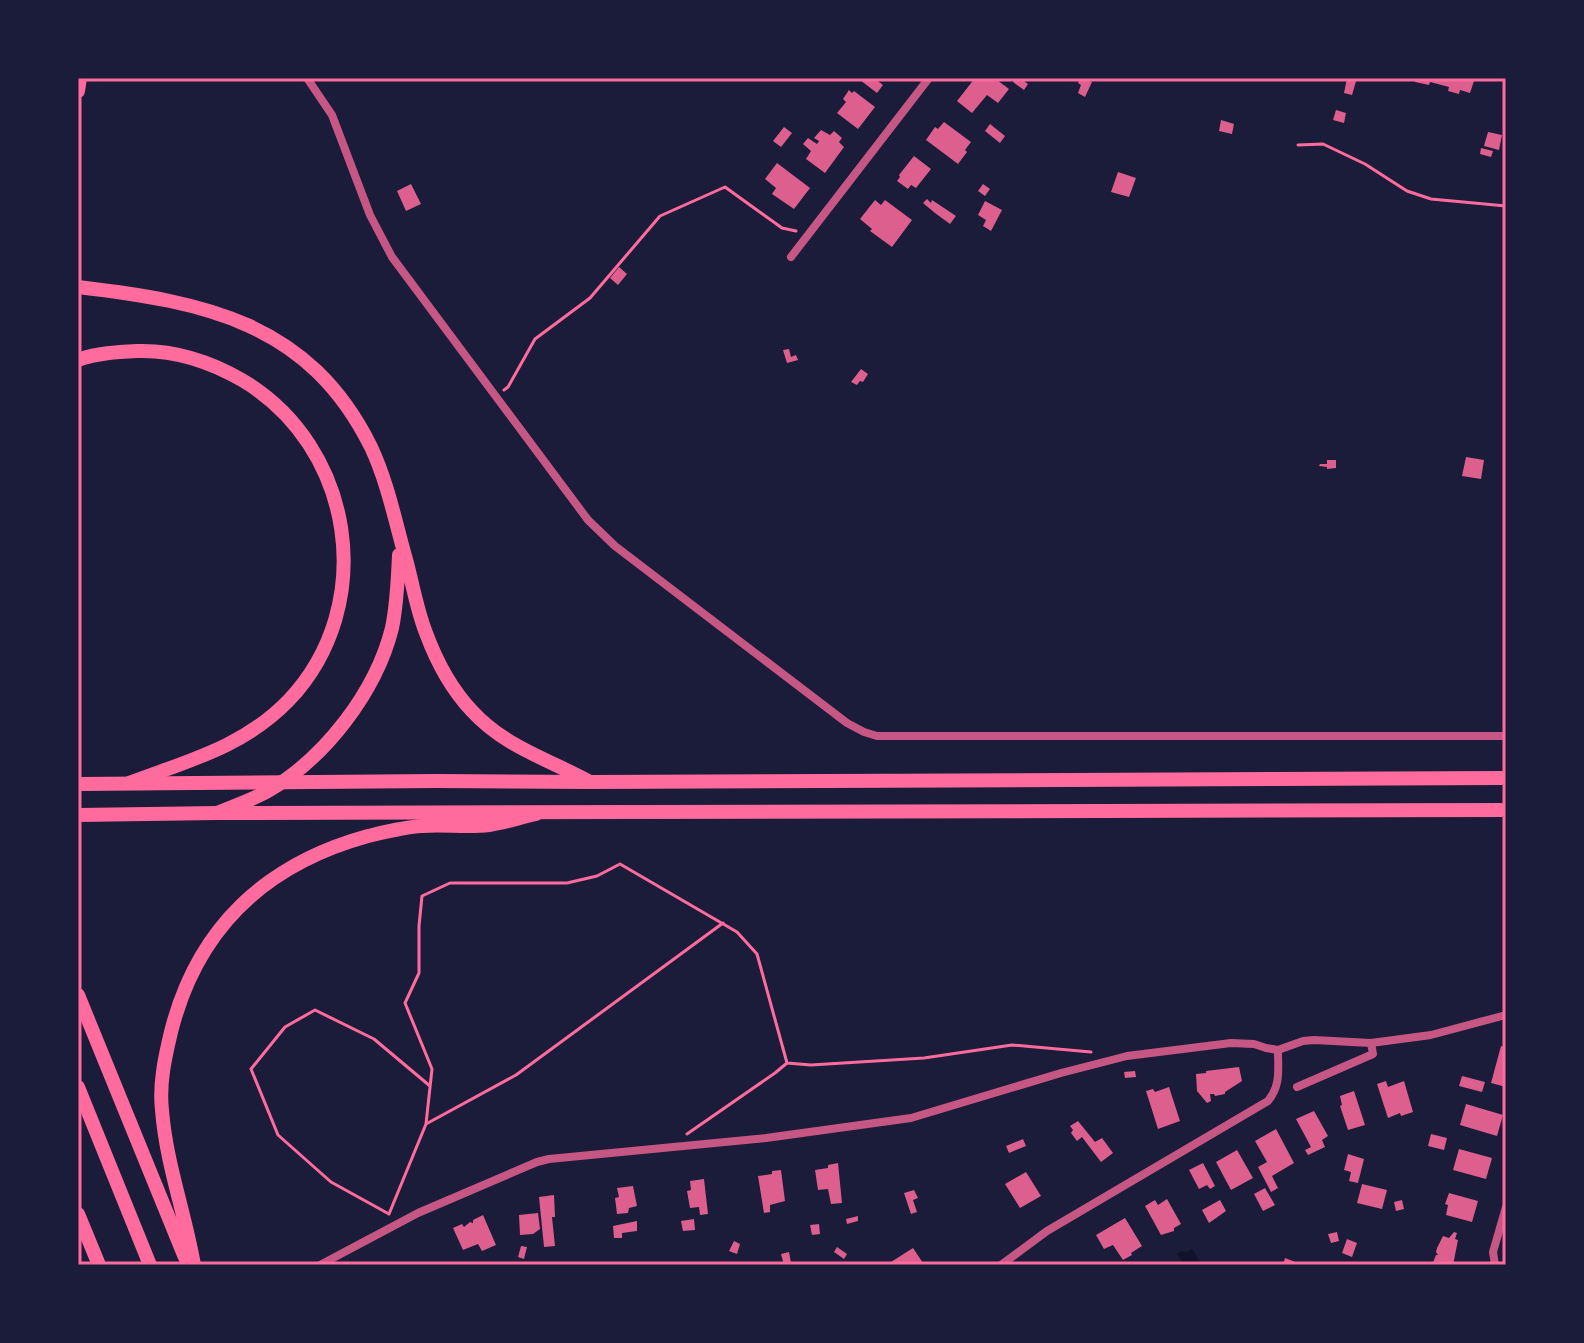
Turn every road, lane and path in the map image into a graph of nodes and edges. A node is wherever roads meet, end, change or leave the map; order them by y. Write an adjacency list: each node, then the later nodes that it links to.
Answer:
1 (80, 78): 4 (highway)
2 (307, 78): 11 (street)
3 (929, 78): 8 (street)
4 (78, 91)
5 (1298, 145): 6 (path)
6 (1506, 206)
7 (804, 233): 11 (path)
8 (791, 257)
9 (78, 287): 12 (highway)
10 (78, 360): 17 (highway)
11 (495, 398): 13 (street)
12 (400, 542): 15 (highway); 16 (highway)
13 (1506, 736)
14 (1506, 778): 16 (highway)
15 (283, 782): 16 (highway); 17 (highway); 20 (highway)
16 (590, 782)
17 (129, 783): 18 (highway)
18 (78, 784)
19 (1506, 810): 21 (highway)
20 (217, 813): 21 (highway); 22 (highway)
21 (536, 814): 41 (highway)
22 (78, 815)
23 (723, 923): 29 (path); 31 (path); 33 (path)
24 (78, 995): 41 (highway)
25 (1506, 1015): 26 (street)
26 (1371, 1043): 27 (street); 32 (street)
27 (1278, 1050): 34 (street); 43 (street)
28 (1098, 1053): 29 (path)
29 (787, 1063): 34 (path)
30 (78, 1087): 40 (highway)
31 (430, 1087): 33 (path); 37 (path)
32 (1297, 1087)
33 (426, 1124): 37 (path)
34 (667, 1148): 38 (street)
35 (1506, 1207): 44 (street)
36 (78, 1214): 39 (highway)
37 (389, 1214): 38 (path)
38 (379, 1234): 42 (street)
39 (99, 1265)
40 (150, 1265)
41 (192, 1265)
42 (320, 1265)
43 (1001, 1265)
44 (1495, 1265)

